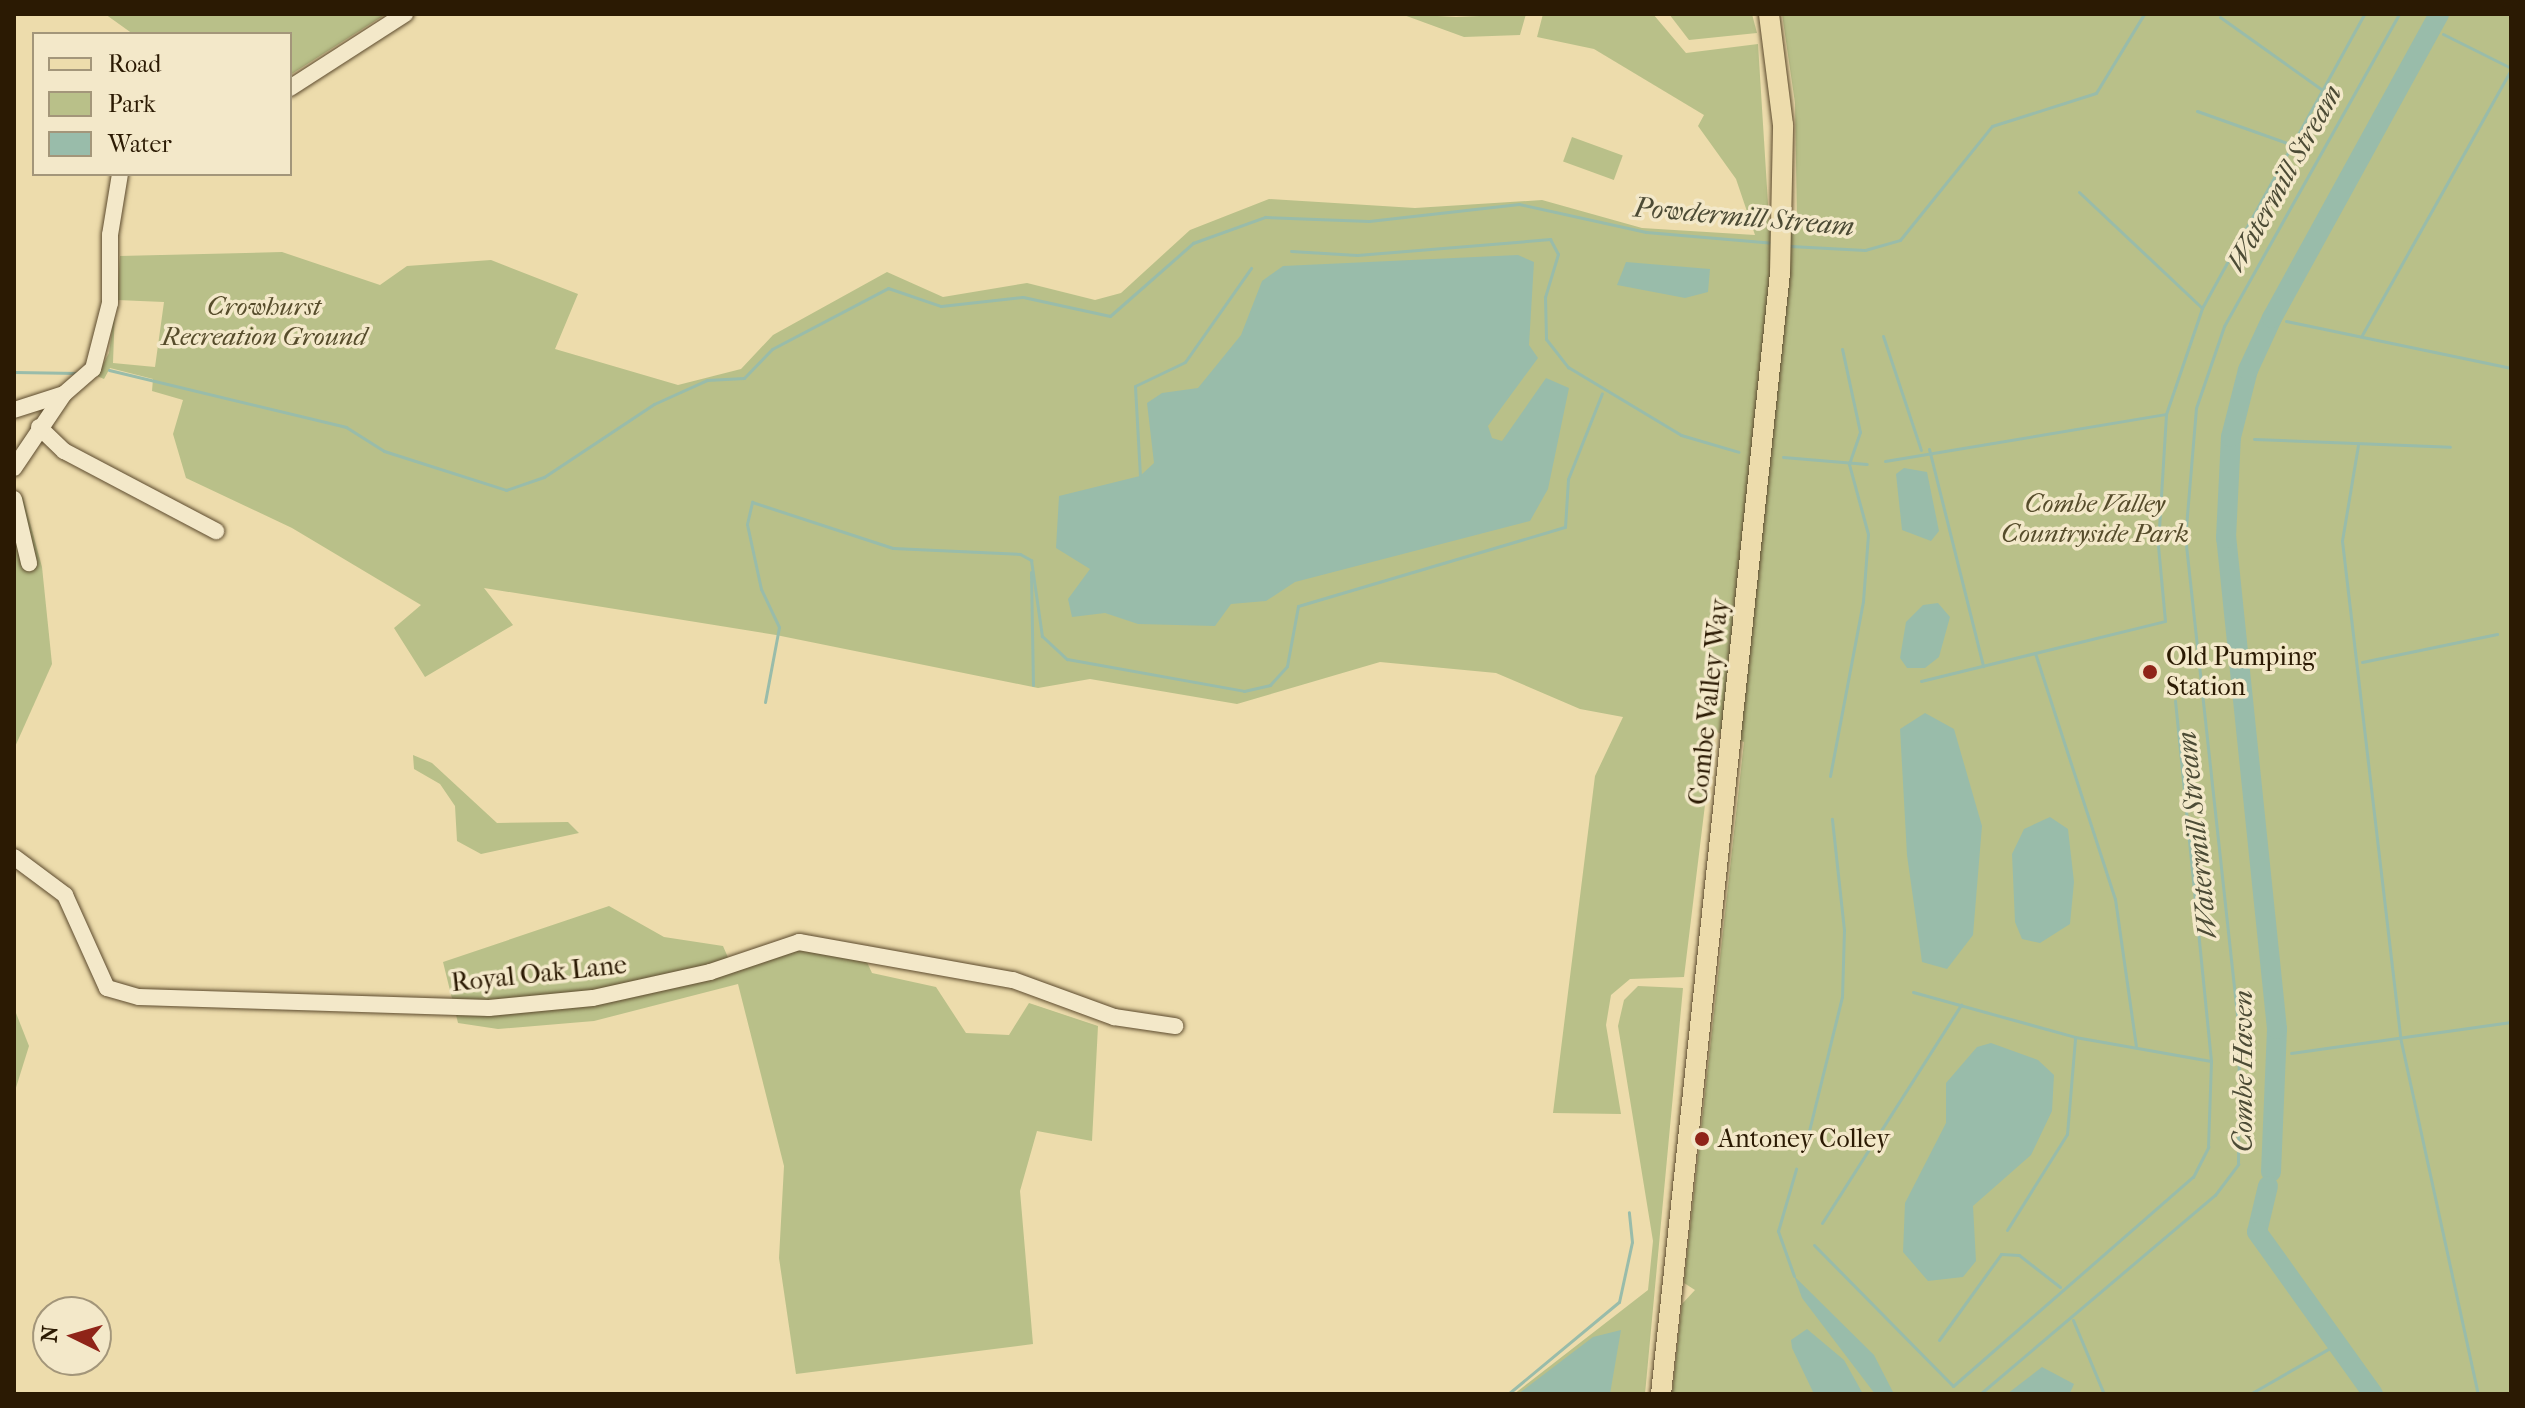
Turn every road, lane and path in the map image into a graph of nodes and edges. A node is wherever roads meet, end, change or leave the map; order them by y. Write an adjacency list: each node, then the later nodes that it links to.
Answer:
1 (405, 14): 3 (street)
2 (1769, 14): 14 (main road, Combe Valley Way)
3 (292, 87)
4 (120, 176): 5 (street)
5 (64, 394): 6 (street); 7 (street)
6 (14, 410)
7 (39, 427): 8 (street); 10 (street)
8 (14, 468)
9 (14, 499): 11 (street)
10 (216, 531)
11 (29, 563)
12 (14, 857): 13 (street, Royal Oak Lane)
13 (1175, 1026)
14 (1661, 1394)

